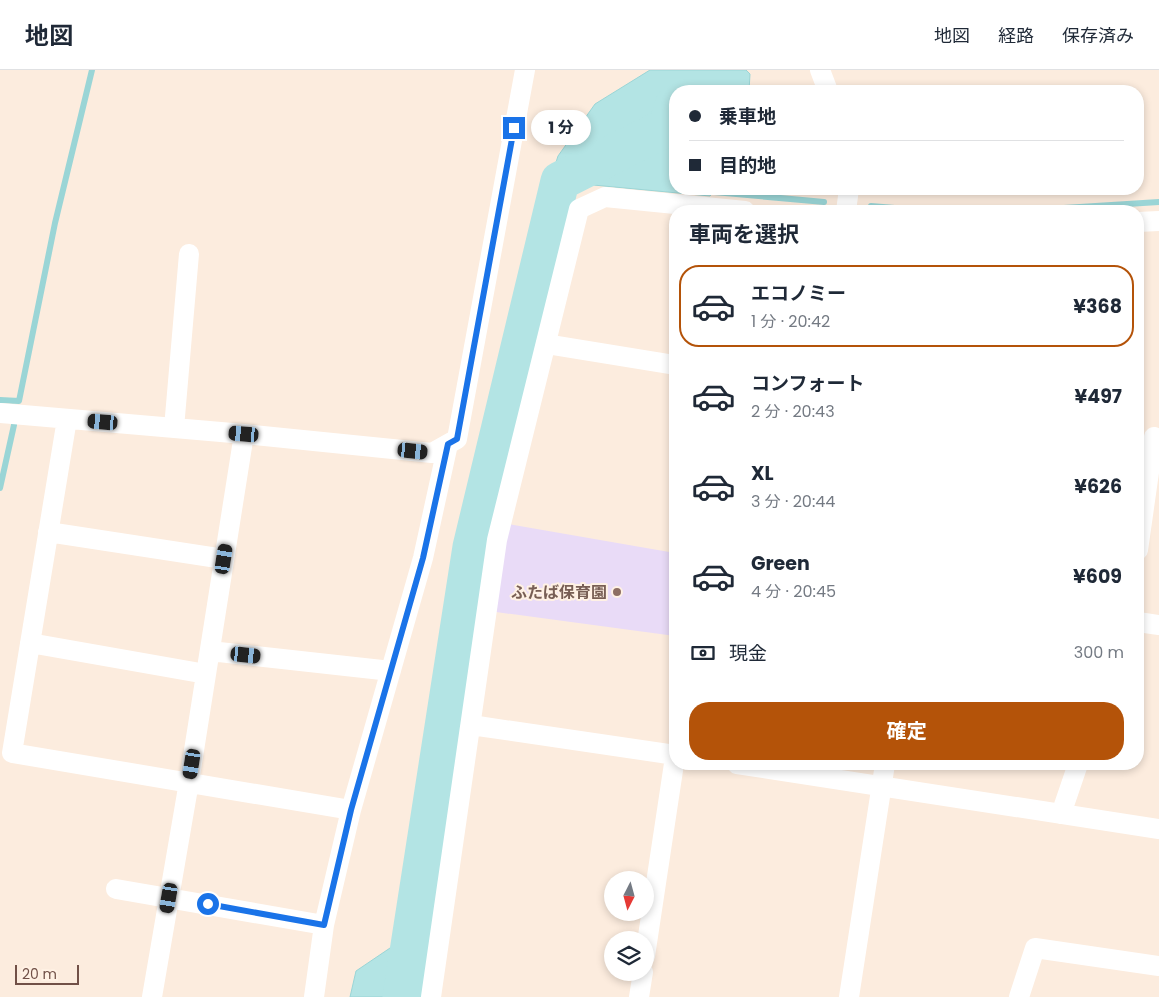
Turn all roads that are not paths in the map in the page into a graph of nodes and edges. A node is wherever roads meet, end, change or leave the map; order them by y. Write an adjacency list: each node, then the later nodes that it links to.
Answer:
1 (525, 70): 15 (street)
2 (820, 70): 3 (street)
3 (826, 85)
4 (685, 205): 8 (street)
5 (1159, 221): 6 (street)
6 (1144, 222)
7 (189, 254): 12 (street)
8 (546, 344): 9 (street); 25 (street)
9 (669, 363)
10 (0, 413): 11 (street)
11 (67, 419): 12 (street); 17 (street)
12 (174, 428): 13 (street)
13 (244, 434): 15 (street); 18 (street)
14 (1150, 436): 16 (street)
15 (448, 444): 23 (street)
16 (1144, 493)
17 (48, 532): 18 (street); 21 (street)
18 (224, 559): 22 (street)
19 (1144, 623): 20 (street)
20 (1159, 625)
21 (30, 642): 24 (street); 31 (street)
22 (210, 651): 23 (street); 24 (street)
23 (391, 671): 33 (street)
24 (206, 674): 31 (street)
25 (470, 725): 26 (street); 44 (street)
26 (669, 755)
27 (673, 770): 39 (street)
28 (778, 770): 32 (street)
29 (884, 770): 32 (street)
30 (1076, 770): 34 (street)
31 (189, 782): 33 (street); 37 (street)
32 (882, 785): 34 (street); 46 (street)
33 (351, 810): 38 (street)
34 (1061, 814): 35 (street)
35 (1159, 829)
36 (116, 889): 37 (street)
37 (169, 898): 38 (street); 42 (street)
38 (324, 925): 43 (street)
39 (649, 931)
40 (1159, 966): 47 (street)
41 (642, 981): 45 (street)
42 (152, 997)
43 (314, 997)
44 (431, 997)
45 (639, 997)
46 (849, 997)
47 (1019, 997)

